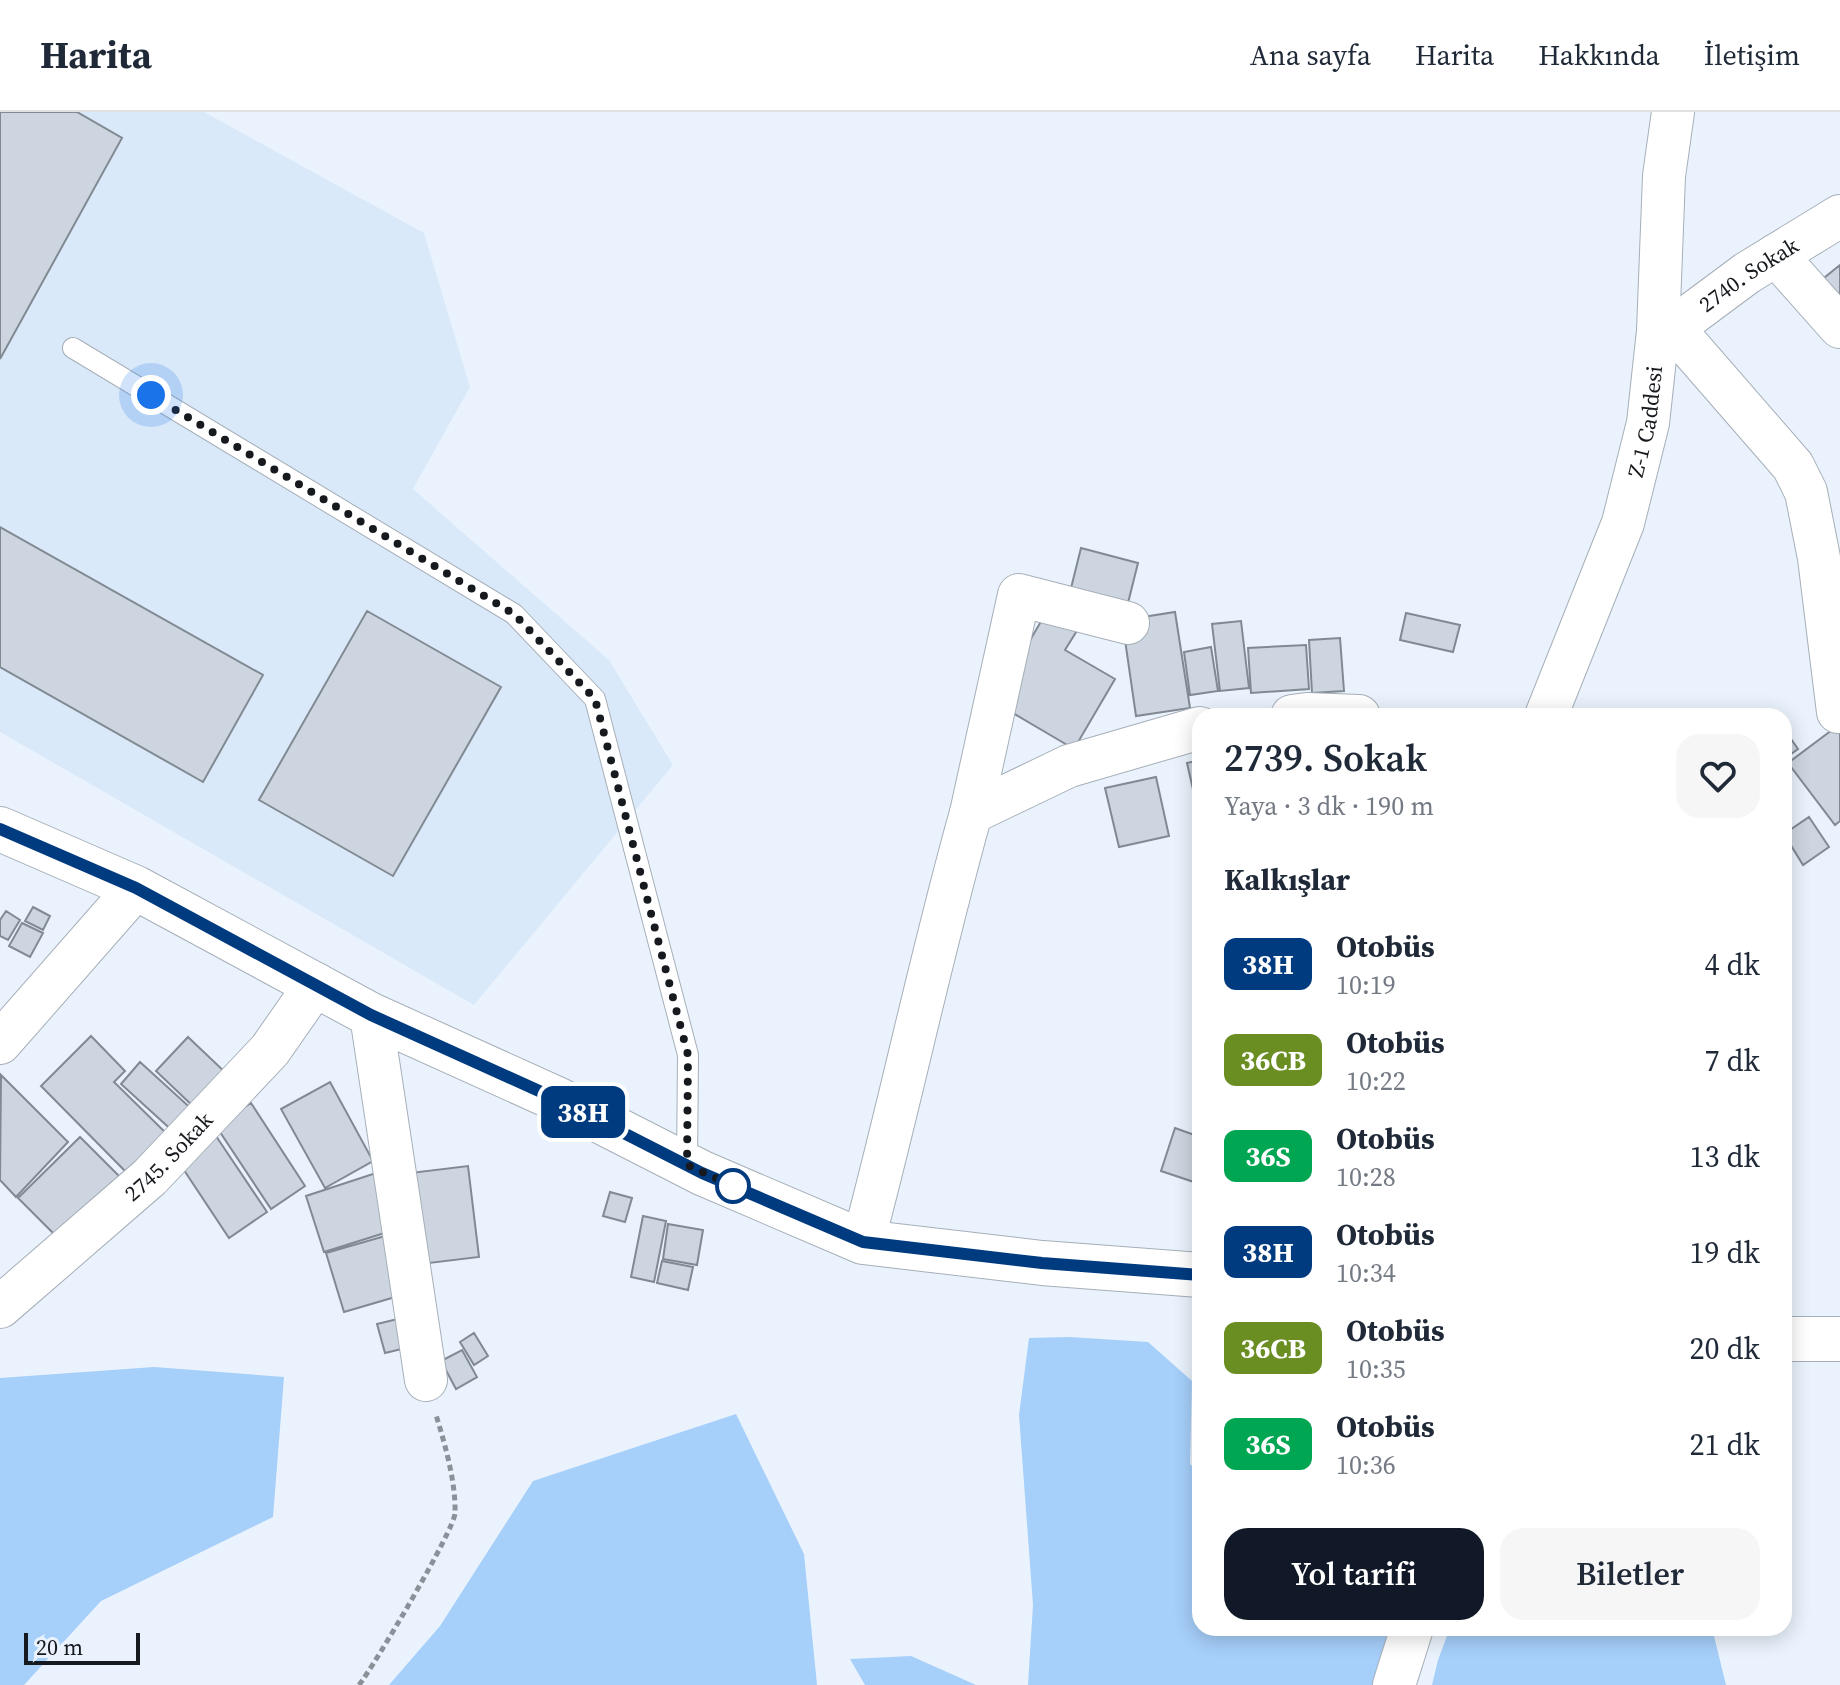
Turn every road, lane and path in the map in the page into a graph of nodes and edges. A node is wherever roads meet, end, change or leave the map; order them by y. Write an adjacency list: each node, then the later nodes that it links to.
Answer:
1 (1673, 112): 5 (street, Z-1 Caddesi)
2 (1840, 216): 3 (street, 2740. Sokak)
3 (1776, 255): 4 (street); 5 (street, 2740. Sokak)
4 (1840, 327)
5 (1665, 329): 8 (street); 9 (street, Z-1 Caddesi)
6 (73, 348): 17 (lane)
7 (1128, 623): 11 (street)
8 (1837, 689)
9 (1549, 708)
10 (1192, 730): 11 (street)
11 (971, 813): 18 (street)
12 (0, 829): 13 (main road)
13 (136, 888): 14 (main road); 16 (street)
14 (316, 984): 15 (main road); 20 (street, 2745. Sokak)
15 (371, 1015): 17 (main road); 23 (street)
16 (0, 1043)
17 (687, 1165): 18 (main road)
18 (863, 1242): 19 (main road)
19 (1192, 1274)
20 (0, 1307)
21 (1792, 1339): 22 (main road)
22 (1840, 1339)
23 (426, 1380): 25 (path)
24 (1409, 1636): 26 (street)
25 (359, 1685)
26 (1394, 1685)

